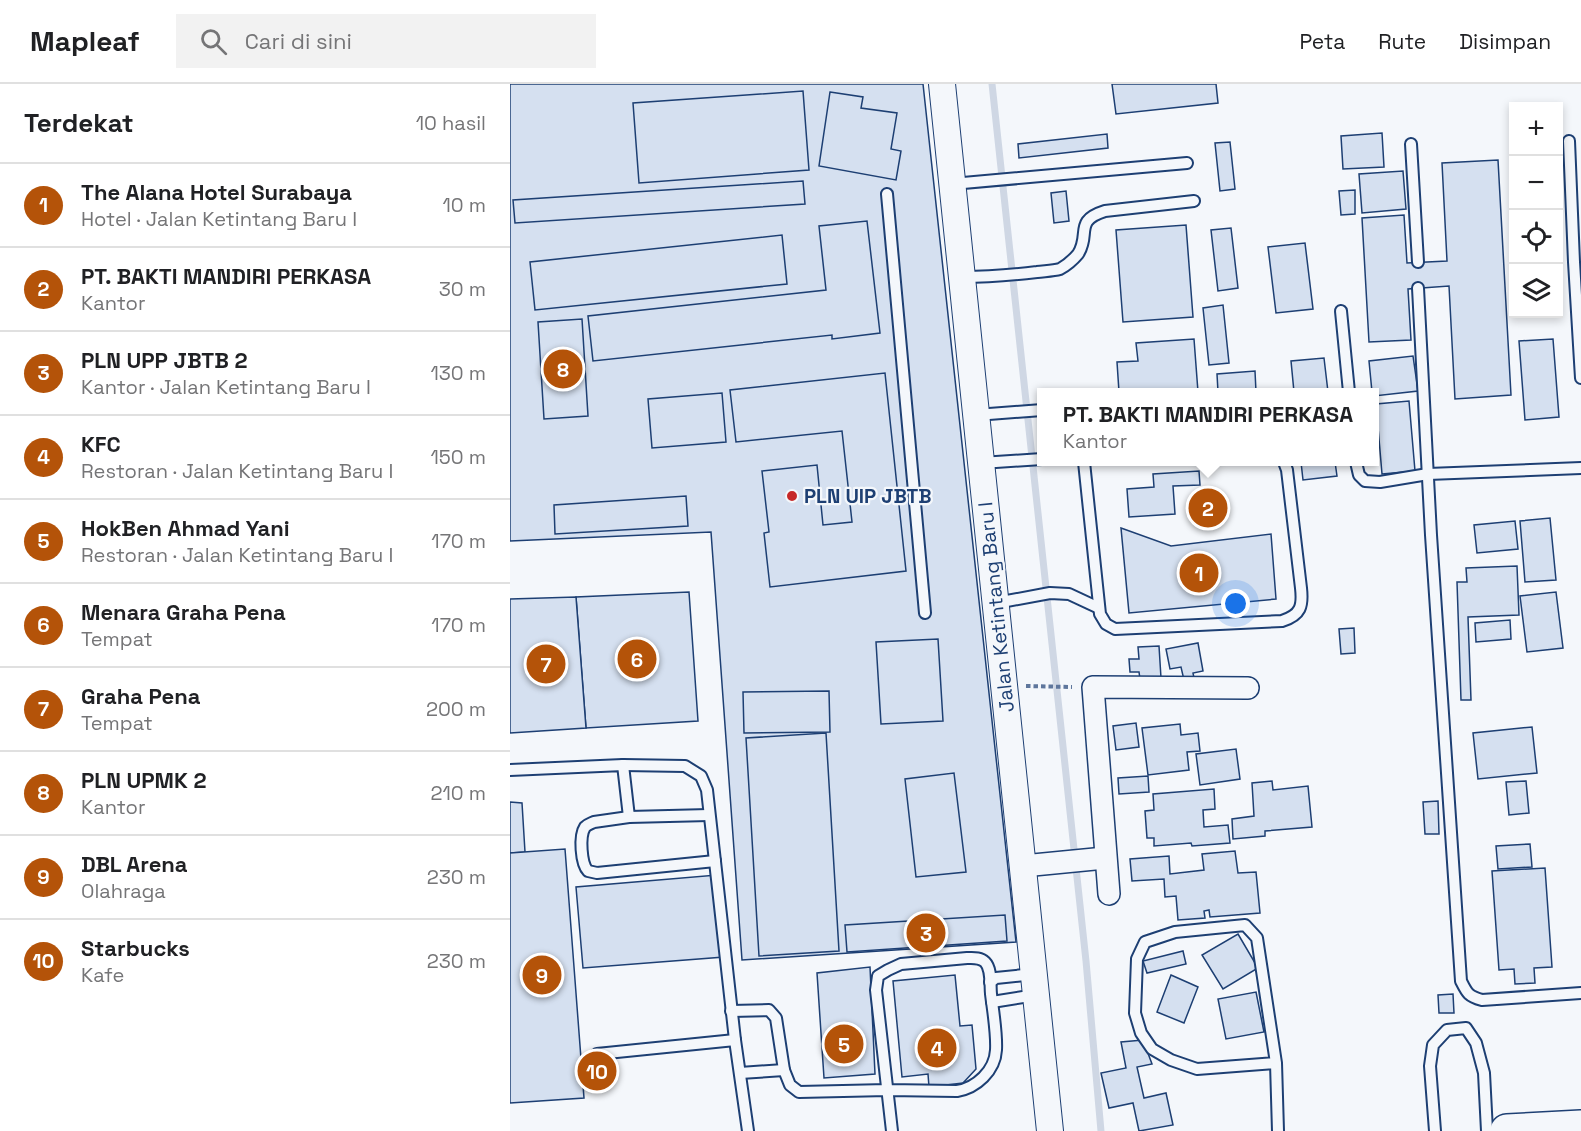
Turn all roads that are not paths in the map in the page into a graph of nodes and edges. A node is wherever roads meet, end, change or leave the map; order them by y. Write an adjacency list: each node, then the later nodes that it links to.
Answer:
1 (942, 84): 5 (street, Jalan Ketintang Baru I)
2 (1569, 141): 12 (lane)
3 (1411, 144): 8 (lane)
4 (1187, 163): 5 (lane)
5 (952, 184): 9 (street, Jalan Ketintang Baru I)
6 (887, 194): 26 (lane)
7 (1194, 201): 9 (lane)
8 (1418, 262)
9 (962, 276): 16 (street, Jalan Ketintang Baru I)
10 (1418, 288): 23 (lane)
11 (1341, 312): 14 (lane)
12 (1579, 317): 13 (lane)
13 (1581, 378)
14 (1349, 388)
15 (1037, 410): 16 (lane)
16 (976, 415): 18 (street, Jalan Ketintang Baru I)
17 (1037, 459): 18 (lane)
18 (981, 463): 24 (street, Jalan Ketintang Baru I)
19 (1084, 466): 25 (lane)
20 (1286, 466): 25 (lane)
21 (1357, 466): 23 (lane)
22 (1581, 468): 23 (lane)
23 (1428, 474): 38 (lane)
24 (996, 603): 25 (lane); 34 (street, Jalan Ketintang Baru I)
25 (1099, 608)
26 (925, 613)
27 (1248, 688): 32 (street)
28 (623, 765): 29 (lane); 30 (lane); 31 (lane)
29 (510, 770)
30 (709, 814): 31 (lane); 33 (lane)
31 (629, 817): 33 (lane)
32 (1096, 858): 34 (street); 35 (street)
33 (716, 861): 40 (lane)
34 (1023, 866): 37 (street, Jalan Ketintang Baru I)
35 (1109, 894)
36 (990, 982): 37 (lane); 39 (lane); 46 (lane)
37 (1035, 984): 39 (lane); 50 (street, Jalan Ketintang Baru I)
38 (1581, 993)
39 (992, 1002): 46 (lane)
40 (731, 1011): 41 (lane); 44 (lane)
41 (735, 1040): 42 (lane); 45 (lane)
42 (597, 1054)
43 (1276, 1063): 43 (lane); 51 (lane)
44 (784, 1070): 45 (lane); 46 (lane)
45 (740, 1073): 48 (lane)
46 (887, 1090): 49 (lane)
47 (1581, 1127): 54 (highway)
48 (748, 1131)
49 (892, 1131)
50 (1050, 1131)
51 (1278, 1131)
52 (1435, 1131): 53 (lane)
53 (1487, 1131)
54 (1507, 1131)

